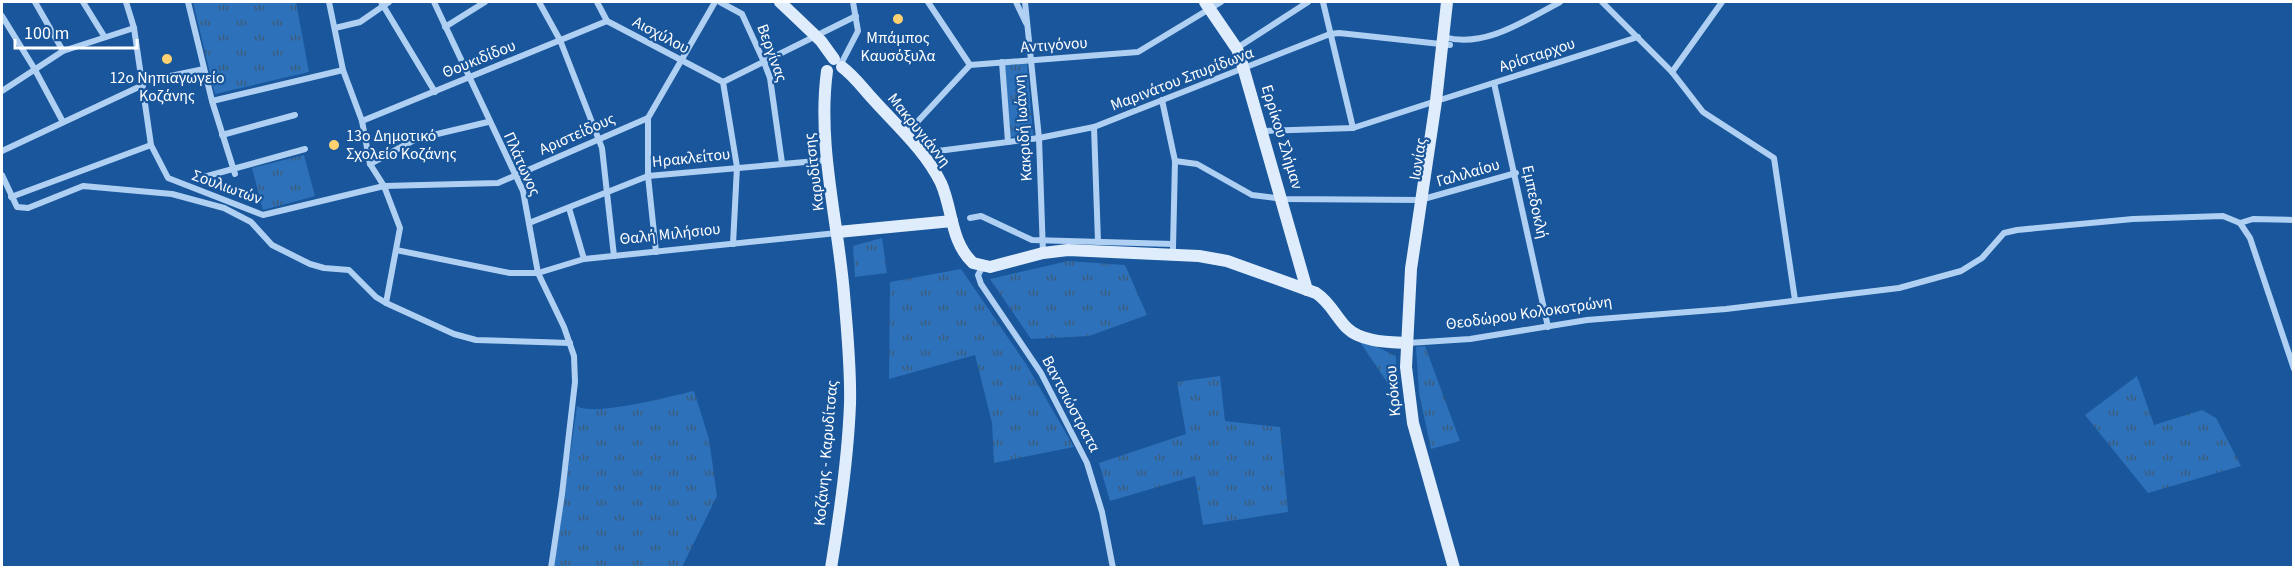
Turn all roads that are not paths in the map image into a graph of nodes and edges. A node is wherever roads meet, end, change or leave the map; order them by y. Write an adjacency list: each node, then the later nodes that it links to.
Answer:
1 (35, 2): 42 (street)
2 (83, 2): 36 (street)
3 (126, 2): 32 (street)
4 (188, 2): 50 (street)
5 (329, 2): 33 (street)
6 (434, 2): 31 (street, Πλάτωνος)
7 (485, 2): 31 (street)
8 (539, 2): 39 (street)
9 (597, 2): 30 (street, Αισχύλου)
10 (717, 2): 44 (street); 45 (street, Βεργίνας)
11 (780, 2): 37 (street, Μακρυγιάννη)
12 (853, 2): 29 (street)
13 (928, 2): 47 (street)
14 (1016, 2): 34 (street)
15 (1025, 2): 34 (street, Κακριδή Ιωάννη)
16 (1221, 2): 26 (street, Αντιγόνου)
17 (1308, 2): 41 (street)
18 (1323, 2): 35 (street)
19 (1447, 2): 40 (street, Ιωνίας)
20 (1454, 2): 40 (street, Ιωνίας)
21 (1560, 2): 40 (street, Μαρινάτου Σπυρίδωνα)
22 (1602, 2): 38 (street)
23 (1711, 2): 27 (street)
24 (1722, 2): 27 (street)
25 (385, 3): 33 (street); 60 (street)
26 (1207, 5): 41 (street, Ερρίκου Σλήμαν); 43 (street, Αντιγόνου)
27 (1716, 10): 53 (street)
28 (2, 16): 48 (street)
29 (856, 16): 37 (street); 49 (street)
30 (607, 21): 39 (street, Θουκιδίδου); 44 (street, Αισχύλου)
31 (445, 27): 54 (street, Πλάτωνος)
32 (134, 28): 36 (street); 58 (street)
33 (335, 28): 51 (street)
34 (1028, 28): 43 (street, Κακριδή Ιωάννη)
35 (1330, 34): 40 (street, Μαρινάτου Σπυρίδωνα); 52 (street, Μαρινάτου Σπυρίδωνα); 70 (street)
36 (104, 36): 42 (street)
37 (815, 37): 45 (street); 49 (street, Μακρυγιάννη)
38 (1638, 37): 53 (street); 57 (street, Αρίσταρχου)
39 (560, 40): 54 (street, Θουκιδίδου); 74 (street)
40 (1447, 41): 62 (street, Ιωνίας)
41 (1237, 49): 52 (street, Ερρίκου Σλήμαν)
42 (63, 51): 48 (street)
43 (1032, 60): 46 (street, Αντιγόνου); 75 (street, Κακριδή Ιωάννη)
44 (682, 61): 56 (street, Αισχύλου); 65 (street)
45 (764, 62): 56 (street); 84 (street, Βεργίνας)
46 (1002, 62): 47 (street, Αντιγόνου); 76 (street)
47 (970, 65): 72 (street)
48 (34, 68): 59 (street); 67 (street)
49 (835, 68): 72 (street, Μακρυγιάννη); 81 (street, Καρυδίτσης)
50 (204, 69): 55 (street); 63 (street)
51 (343, 70): 63 (street); 66 (street)
52 (1244, 70): 61 (street, Μαρινάτου Σπυρίδωνα); 71 (street, Ερρίκου Σλήμαν)
53 (1672, 72): 118 (street)
54 (469, 78): 60 (street, Θουκιδίδου); 68 (street, Πλάτωνος)
55 (156, 79)
56 (723, 82): 85 (street)
57 (1494, 82): 62 (street, Αρίσταρχου); 87 (street, Εμπεδοκλή)
58 (143, 85): 67 (street); 77 (street)
59 (2, 91)
60 (435, 92): 66 (street, Θουκιδίδου)
61 (1162, 100): 69 (street, Μαρινάτου Σπυρίδωνα); 82 (street)
62 (1440, 100): 70 (street, Αρίσταρχου); 95 (street, Ιωνίας)
63 (212, 101): 73 (street)
64 (295, 115): 73 (street)
65 (648, 118): 74 (street, Αριστείδους); 90 (street)
66 (363, 121): 83 (street)
67 (63, 122): 79 (street)
68 (488, 122): 83 (street); 89 (street, Πλάτωνος)
69 (1094, 127): 75 (street, Μαρινάτου Σπυρίδωνα); 107 (street)
70 (1353, 128): 71 (street, Αρίσταρχου)
71 (1263, 131): 96 (street, Ερρίκου Σλήμαν)
72 (906, 134): 80 (street, Μακρυγιάννη)
73 (222, 135): 86 (street)
74 (599, 138): 89 (street, Αριστείδους); 93 (street)
75 (1039, 138): 76 (street, Μαρινάτου Σπυρίδωνα); 106 (street, Κακριδή Ιωάννη)
76 (1008, 142): 80 (street, Μαρινάτου Σπυρίδωνα)
77 (151, 145): 94 (street); 98 (street, Σουλιωτών)
78 (305, 149): 86 (street)
79 (2, 151)
80 (921, 153): 101 (street, Μακρυγιάννη)
81 (829, 160): 84 (street, Ηρακλείτου); 105 (street, Καρυδίτσης)
82 (1175, 161): 96 (street, Γαλιλαίου); 109 (street)
83 (370, 164): 92 (street)
84 (782, 164): 85 (street, Ηρακλείτου)
85 (737, 167): 90 (street, Ηρακλείτου); 108 (street)
86 (234, 172): 91 (street)
87 (1516, 173): 95 (street, Γαλιλαίου); 120 (street, Εμπεδοκλή)
88 (2, 175): 94 (street)
89 (516, 176): 92 (street, Αριστείδους); 102 (street, Πλάτωνος)
90 (648, 176): 93 (street, Ηρακλείτου); 111 (street)
91 (200, 178)
92 (384, 186): 98 (street, Σουλιωτών); 110 (street)
93 (608, 192): 97 (street, Ηρακλείτου); 113 (street)
94 (10, 197): 104 (street)
95 (1424, 199): 96 (street, Γαλιλαίου); 122 (street, Ιωνίας)
96 (1283, 200): 117 (street, Ερρίκου Σλήμαν)
97 (569, 208): 102 (street, Ηρακλείτου); 114 (street)
98 (262, 215): 104 (street)
99 (970, 218): 106 (street)
100 (2294, 220): 103 (street)
101 (952, 221): 105 (street, Θαλή Μιλήσιου); 115 (street)
102 (529, 223): 116 (street, Πλάτωνος)
103 (2240, 224): 118 (street, Θεοδώρου Κολοκοτρώνη); 123 (street)
104 (261, 231): 119 (street)
105 (838, 232): 108 (street, Θαλή Μιλήσιου); 125 (street, Κοζάνης - Καρυδίτσας)
106 (1042, 239): 107 (street); 112 (street, Κακριδή Ιωάννη)
107 (1098, 242): 109 (street)
108 (733, 244): 111 (street, Θαλή Μιλήσιου)
109 (1173, 249): 112 (street, Θεοδώρου Κολοκοτρώνη); 117 (street, Θεοδώρου Κολοκοτρώνη)
110 (396, 250): 116 (street, Θαλή Μιλήσιου); 119 (street)
111 (656, 252): 113 (street, Θαλή Μιλήσιου)
112 (1043, 253): 115 (street, Θεοδώρου Κολοκοτρώνη)
113 (614, 256): 114 (street, Θαλή Μιλήσιου)
114 (584, 259): 116 (street, Θαλή Μιλήσιου)
115 (983, 266): 126 (street, Βαντσιώστρατα)
116 (538, 273): 121 (street, Πλάτωνος)
117 (1307, 290): 122 (street, Θεοδώρου Κολοκοτρώνη)
118 (1795, 300): 120 (street, Θεοδώρου Κολοκοτρώνη)
119 (386, 303): 121 (street)
120 (1548, 327): 122 (street, Θεοδώρου Κολοκοτρώνη)
121 (570, 343): 124 (street, Πλάτωνος)
122 (1407, 343): 127 (street, Κρόκου)
123 (2294, 369)
124 (551, 567)
125 (831, 567)
126 (1113, 567)
127 (1454, 567)

